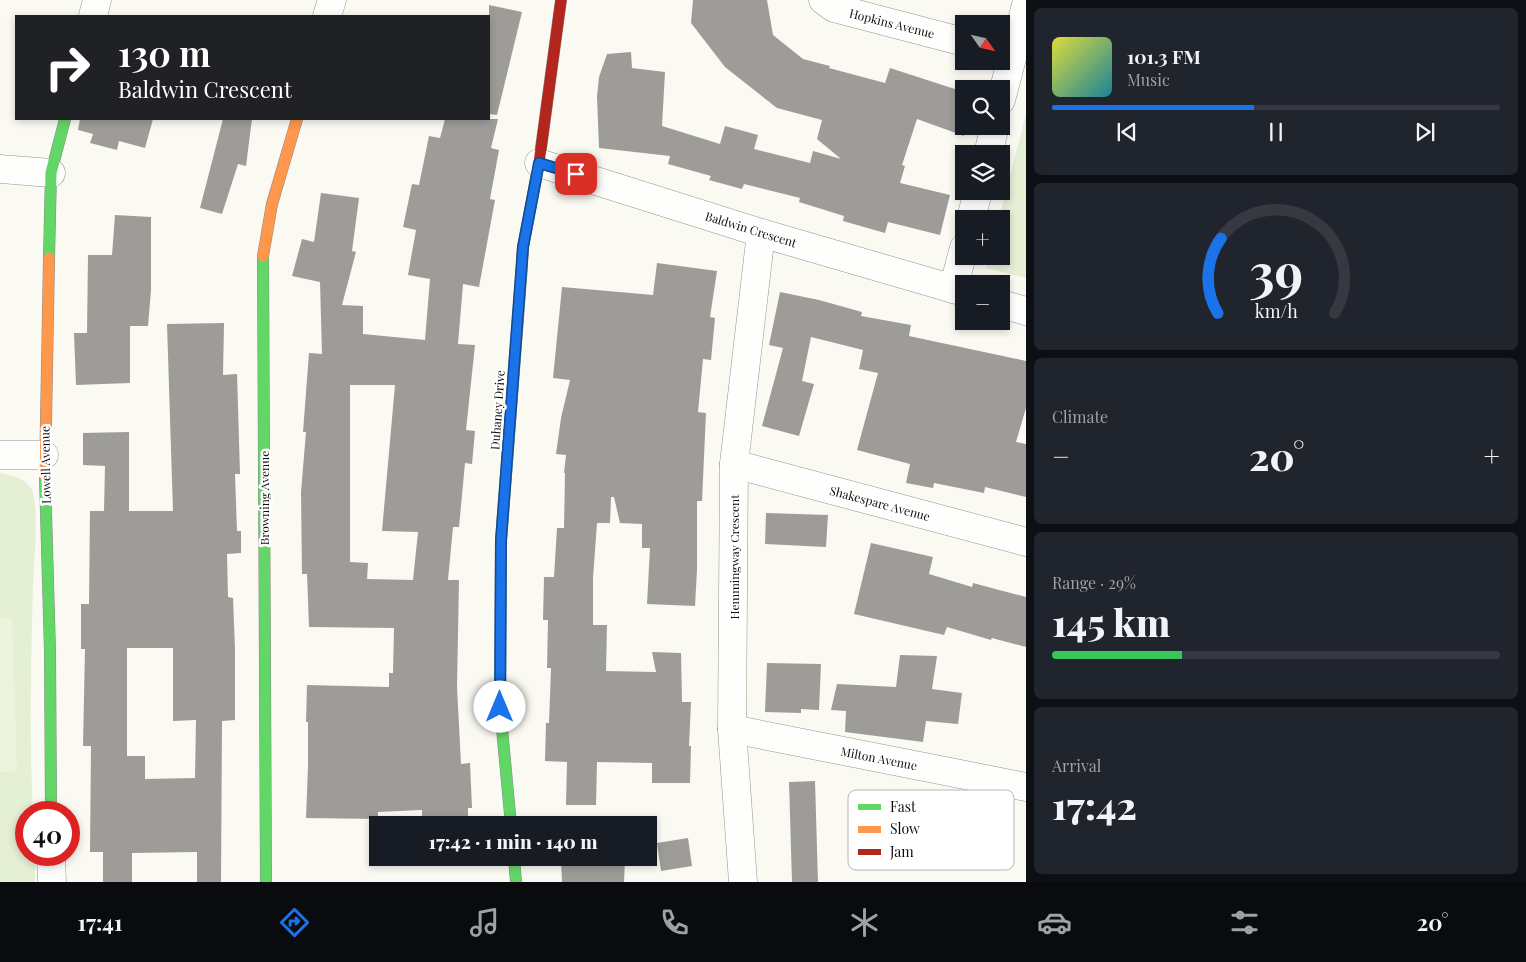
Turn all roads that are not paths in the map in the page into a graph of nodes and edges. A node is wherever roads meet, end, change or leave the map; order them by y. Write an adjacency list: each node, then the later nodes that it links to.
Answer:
1 (97, 0): 6 (street)
2 (332, 0): 7 (street)
3 (561, 0): 12 (street, Duhaney Drive)
4 (823, 0): 8 (street, Hopkins Avenue)
5 (1026, 5): 9 (street)
6 (93, 15)
7 (327, 15)
8 (955, 40)
9 (1010, 45)
10 (65, 120): 14 (street, Lowell Avenue)
11 (297, 120): 30 (street, Browning Avenue)
12 (539, 163): 15 (street, Baldwin Crescent); 26 (street, Duhaney Drive)
13 (0, 169): 14 (street)
14 (51, 173): 19 (street, Lowell Avenue)
15 (762, 233): 16 (street, Baldwin Crescent); 21 (street, Hemmingway Crescent)
16 (955, 289)
17 (1010, 307): 18 (street)
18 (1026, 311)
19 (44, 454): 20 (street); 25 (street, Lowell Avenue)
20 (0, 455)
21 (734, 464): 22 (street, Shakespare Avenue); 23 (street, Hemmingway Crescent)
22 (1026, 542)
23 (732, 729): 24 (street, Milton Avenue); 32 (street, Hemmingway Crescent)
24 (1026, 787)
25 (51, 801)
26 (510, 816)
27 (51, 866): 29 (street)
28 (515, 866): 31 (street)
29 (52, 882)
30 (266, 882)
31 (516, 882)
32 (744, 882)

